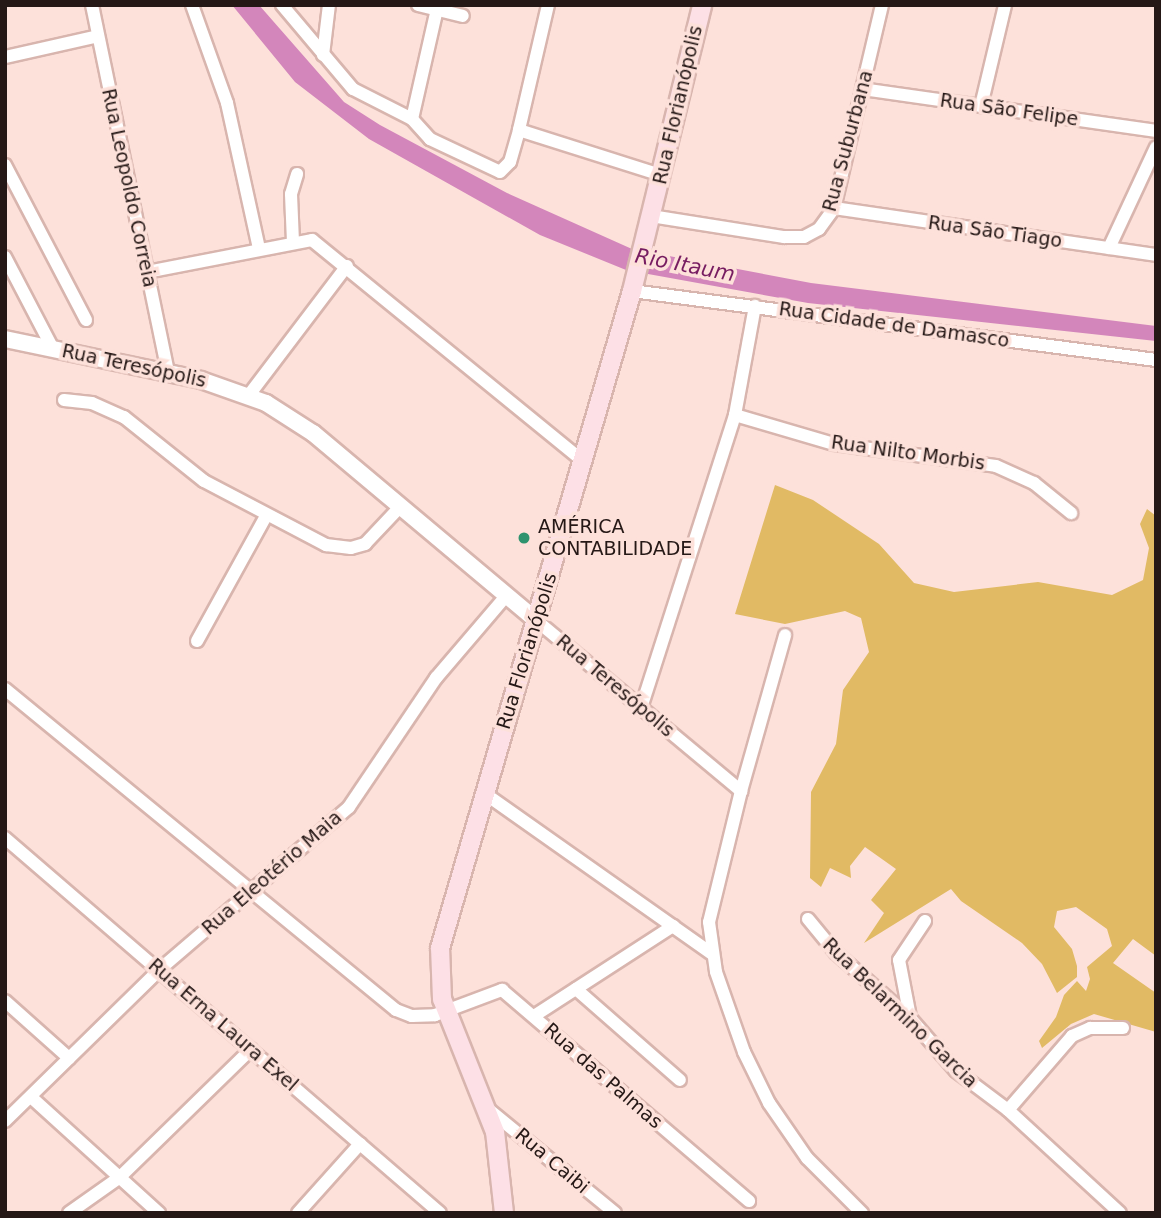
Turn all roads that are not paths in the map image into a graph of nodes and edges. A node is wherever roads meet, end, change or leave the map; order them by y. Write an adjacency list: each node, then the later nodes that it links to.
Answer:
1 (92, 5): 12 (street, Rua Leopoldo Correia)
2 (192, 5): 29 (street)
3 (282, 5): 13 (street)
4 (329, 5): 13 (street)
5 (418, 5): 10 (street)
6 (548, 5): 18 (street)
7 (702, 5): 24 (main road, Rua Florianópolis)
8 (882, 5): 15 (street, Rua Suburbana)
9 (1005, 5): 16 (street)
10 (438, 8): 11 (street); 17 (street)
11 (463, 16)
12 (98, 36): 14 (street); 33 (street, Rua Leopoldo Correia)
13 (323, 55): 17 (street)
14 (5, 57)
15 (862, 89): 16 (street, Rua São Felipe); 25 (street, Rua Suburbana)
16 (981, 106): 19 (street, Rua São Felipe)
17 (412, 119): 18 (street)
18 (519, 130): 24 (street)
19 (1156, 131)
20 (1156, 147): 21 (street)
21 (1152, 164): 28 (street)
22 (5, 165): 36 (street)
23 (297, 174): 27 (street)
24 (661, 175): 26 (main road, Rua Florianópolis)
25 (834, 208): 26 (street, Rua Suburbana); 28 (street, Rua São Tiago)
26 (652, 216): 34 (main road, Rua Florianópolis)
27 (293, 242): 29 (street); 32 (street)
28 (1109, 248): 30 (street, Rua São Tiago)
29 (259, 249): 33 (street)
30 (1156, 255)
31 (5, 257): 38 (street)
32 (347, 266): 41 (street); 44 (street)
33 (147, 272): 40 (street, Rua Leopoldo Correia)
34 (632, 291): 35 (street, Rua Cidade de Damasco); 44 (main road, Rua Florianópolis)
35 (755, 306): 39 (street, Rua Cidade de Damasco); 43 (street)
36 (86, 320)
37 (5, 339): 38 (street, Rua Teresópolis)
38 (53, 349): 40 (street, Rua Teresópolis)
39 (1156, 360)
40 (167, 372): 41 (street, Rua Teresópolis)
41 (249, 395): 45 (street, Rua Teresópolis)
42 (64, 400): 47 (street)
43 (735, 415): 46 (street, Rua Nilto Morbis); 53 (street)
44 (583, 462): 49 (main road, Rua Florianópolis)
45 (400, 508): 47 (street); 48 (street, Rua Teresópolis)
46 (1071, 513)
47 (265, 516): 51 (street)
48 (506, 596): 49 (street, Rua Teresópolis); 57 (street, Rua Eleotério Maia)
49 (537, 621): 53 (street, Rua Teresópolis); 55 (main road, Rua Florianópolis)
50 (785, 635): 54 (street)
51 (197, 641)
52 (5, 689): 57 (street)
53 (641, 708): 54 (street, Rua Teresópolis)
54 (741, 791): 61 (street)
55 (484, 793): 60 (street); 65 (main road, Rua Florianópolis)
56 (5, 838): 62 (street, Rua Erna Laura Exel)
57 (250, 891): 62 (street, Rua Eleotério Maia); 65 (street)
58 (808, 919): 67 (street, Rua Belarmino Garcia)
59 (925, 921): 67 (street)
60 (673, 926): 61 (street); 63 (street)
61 (711, 953): 85 (street)
62 (159, 970): 69 (street, Rua Erna Laura Exel); 70 (street, Rua Eleotério Maia)
63 (576, 989): 66 (street); 71 (street)
64 (5, 1001): 70 (street)
65 (447, 1012): 66 (street, Rua das Palmas); 73 (main road, Rua Florianópolis)
66 (534, 1016): 78 (street, Rua das Palmas)
67 (910, 1018): 74 (street, Rua Belarmino Garcia)
68 (1123, 1028): 74 (street)
69 (251, 1049): 76 (street, Rua Erna Laura Exel); 77 (street)
70 (69, 1058): 72 (street, Rua Eleotério Maia)
71 (680, 1080)
72 (31, 1097): 75 (street, Rua Eleotério Maia); 77 (street)
73 (488, 1109): 83 (main road, Rua Florianópolis); 84 (street, Rua Caibi)
74 (1008, 1110): 86 (street, Rua Belarmino Garcia)
75 (5, 1121)
76 (360, 1144): 81 (street); 82 (street, Rua Erna Laura Exel)
77 (120, 1177): 79 (street); 80 (street)
78 (749, 1201)
79 (69, 1213)
80 (159, 1213)
81 (298, 1213)
82 (440, 1213)
83 (505, 1213)
84 (615, 1213)
85 (862, 1213)
86 (1120, 1213)

